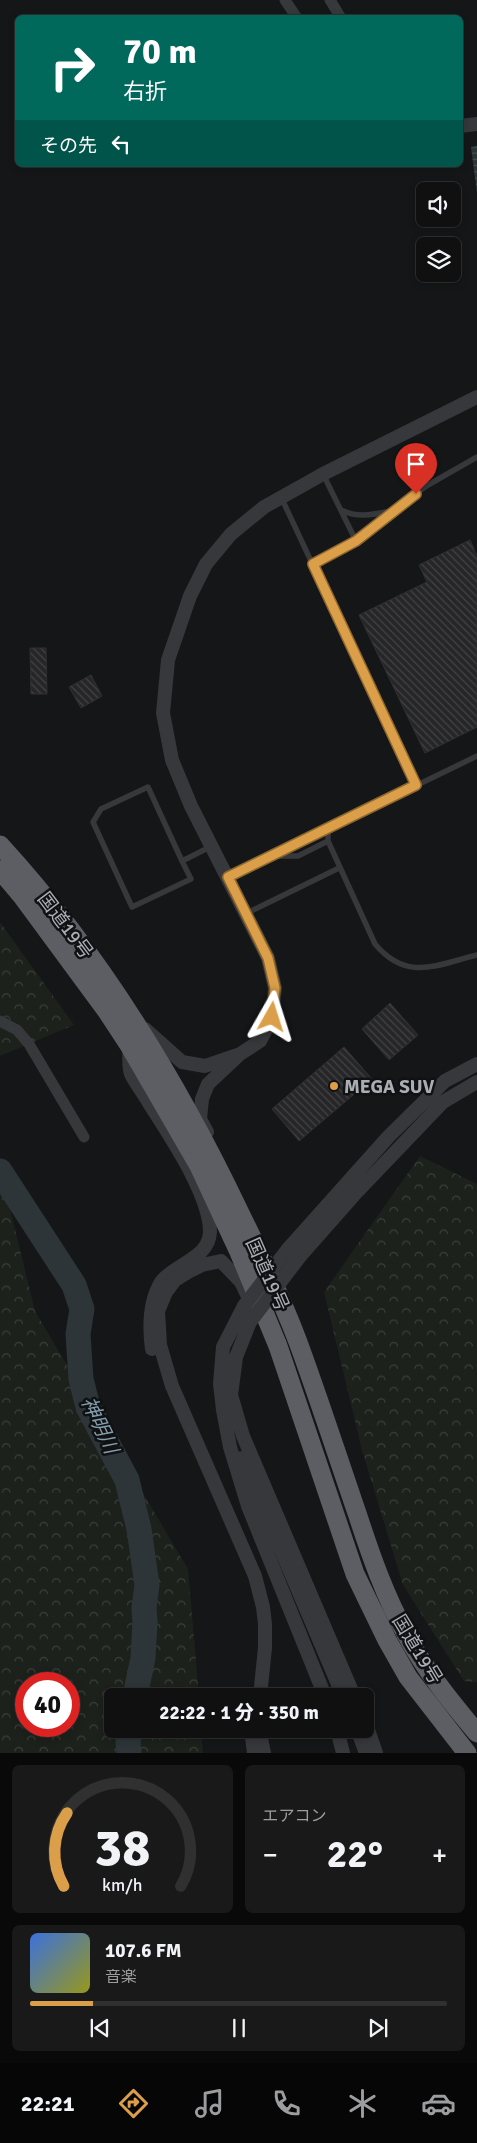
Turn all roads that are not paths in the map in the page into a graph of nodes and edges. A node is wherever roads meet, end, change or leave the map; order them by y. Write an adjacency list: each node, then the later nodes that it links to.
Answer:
1 (285, 0): 3 (street)
2 (330, 0): 4 (street)
3 (295, 15)
4 (339, 15)
5 (477, 124): 6 (street)
6 (463, 126)
7 (477, 397): 9 (street)
8 (477, 457): 12 (lane)
9 (323, 474): 10 (street); 11 (lane)
10 (281, 497): 14 (lane); 20 (street)
11 (341, 510): 12 (lane); 13 (lane)
12 (391, 511): 13 (lane)
13 (356, 541): 14 (lane)
14 (313, 564): 16 (lane)
15 (477, 756): 16 (lane)
16 (416, 785): 17 (lane)
17 (335, 825): 18 (lane); 21 (lane)
18 (328, 841): 21 (lane); 23 (lane)
19 (0, 845): 28 (highway, 国道19号)
20 (212, 846): 22 (lane); 25 (street)
21 (271, 856): 25 (lane)
22 (182, 860): 22 (lane)
23 (339, 868): 26 (lane); 27 (lane)
24 (0, 870): 30 (highway, 国道19号)
25 (228, 877): 26 (street)
26 (246, 914): 31 (street)
27 (477, 955)
28 (133, 1016): 31 (street); 35 (highway, 国道19号)
29 (0, 1021): 34 (street)
30 (129, 1045): 37 (highway, 国道19号); 38 (street)
31 (240, 1054): 35 (street)
32 (477, 1064): 36 (street, bridge)
33 (477, 1082): 42 (street, bridge)
34 (84, 1137)
35 (262, 1258): 43 (highway, 国道19号)
36 (223, 1410): 40 (street); 41 (street)
37 (336, 1513): 39 (street); 52 (highway, 国道19号)
38 (254, 1688)
39 (261, 1688)
40 (322, 1688)
41 (340, 1688)
42 (351, 1688)
43 (477, 1733)
44 (252, 1738): 48 (street)
45 (261, 1738): 49 (street)
46 (339, 1738): 50 (street)
47 (371, 1738): 51 (street)
48 (254, 1753)
49 (264, 1753)
50 (342, 1753)
51 (376, 1753)
52 (467, 1753)

